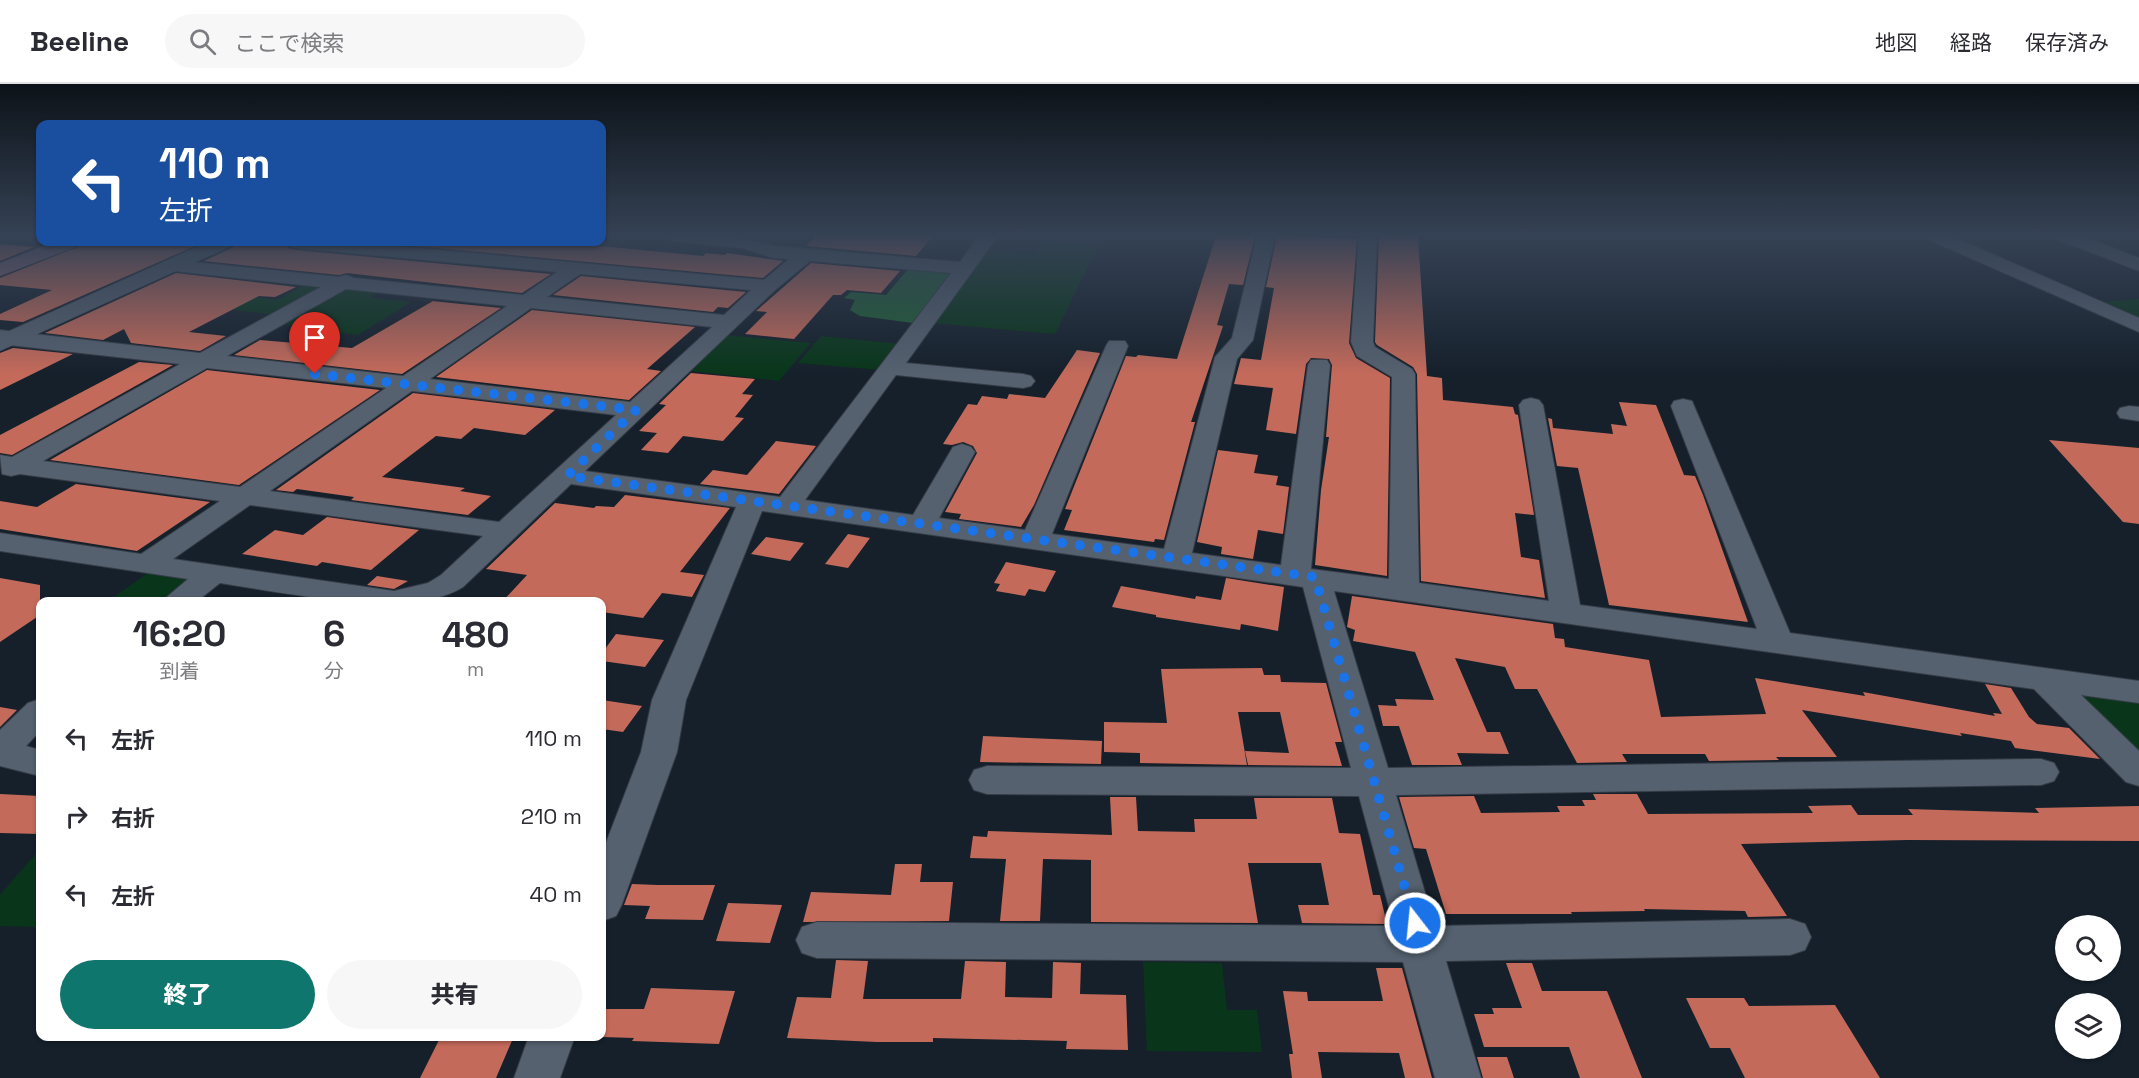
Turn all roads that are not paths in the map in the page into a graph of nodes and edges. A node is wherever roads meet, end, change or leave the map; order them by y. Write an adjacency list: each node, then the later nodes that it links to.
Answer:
1 (135, 282): 15 (street)
2 (336, 282): 10 (street)
3 (555, 282): 12 (street)
4 (729, 282): 11 (street)
5 (772, 282): 11 (street)
6 (954, 282): 19 (street)
7 (1255, 282): 35 (street)
8 (1365, 282): 39 (street)
9 (2039, 282): 14 (street)
10 (342, 283): 12 (street); 17 (street)
11 (768, 286): 13 (street)
12 (526, 303): 13 (street); 21 (street)
13 (729, 322): 24 (street)
14 (2139, 327)
15 (4, 340): 17 (street)
16 (1117, 346): 33 (street)
17 (203, 361): 21 (street); 26 (street)
18 (1319, 365): 38 (street)
19 (891, 368): 20 (street); 30 (street)
20 (1023, 381)
21 (404, 385): 24 (street); 28 (street)
22 (1531, 405): 43 (street)
23 (1683, 406): 44 (street)
24 (636, 410): 27 (street)
25 (962, 452): 31 (street)
26 (5, 467): 28 (street)
27 (567, 476): 29 (street); 32 (street)
28 (243, 496): 32 (street); 36 (street)
29 (752, 501): 30 (street); 54 (street)
30 (786, 507): 31 (street)
31 (922, 523): 33 (street)
32 (506, 531): 42 (street)
33 (1035, 539): 35 (street)
34 (0, 542): 36 (street)
35 (1176, 558): 38 (street)
36 (146, 564): 37 (street)
37 (214, 574): 40 (street); 41 (street)
38 (1305, 576): 39 (street); 53 (street)
39 (1404, 589): 43 (street)
40 (183, 597)
41 (372, 597)
42 (414, 597)
43 (1566, 613): 44 (street)
44 (1778, 642): 45 (street)
45 (2044, 679): 46 (street); 51 (street)
46 (2139, 692)
47 (36, 715): 48 (street)
48 (0, 752): 49 (street)
49 (36, 762)
50 (2041, 772): 53 (street)
51 (2139, 773)
52 (987, 780): 53 (street)
53 (1374, 782): 57 (street)
54 (606, 893)
55 (1791, 938): 57 (street)
56 (817, 940): 57 (street)
57 (1421, 944): 60 (street)
58 (550, 1041): 59 (street)
59 (537, 1078)
60 (1458, 1078)

